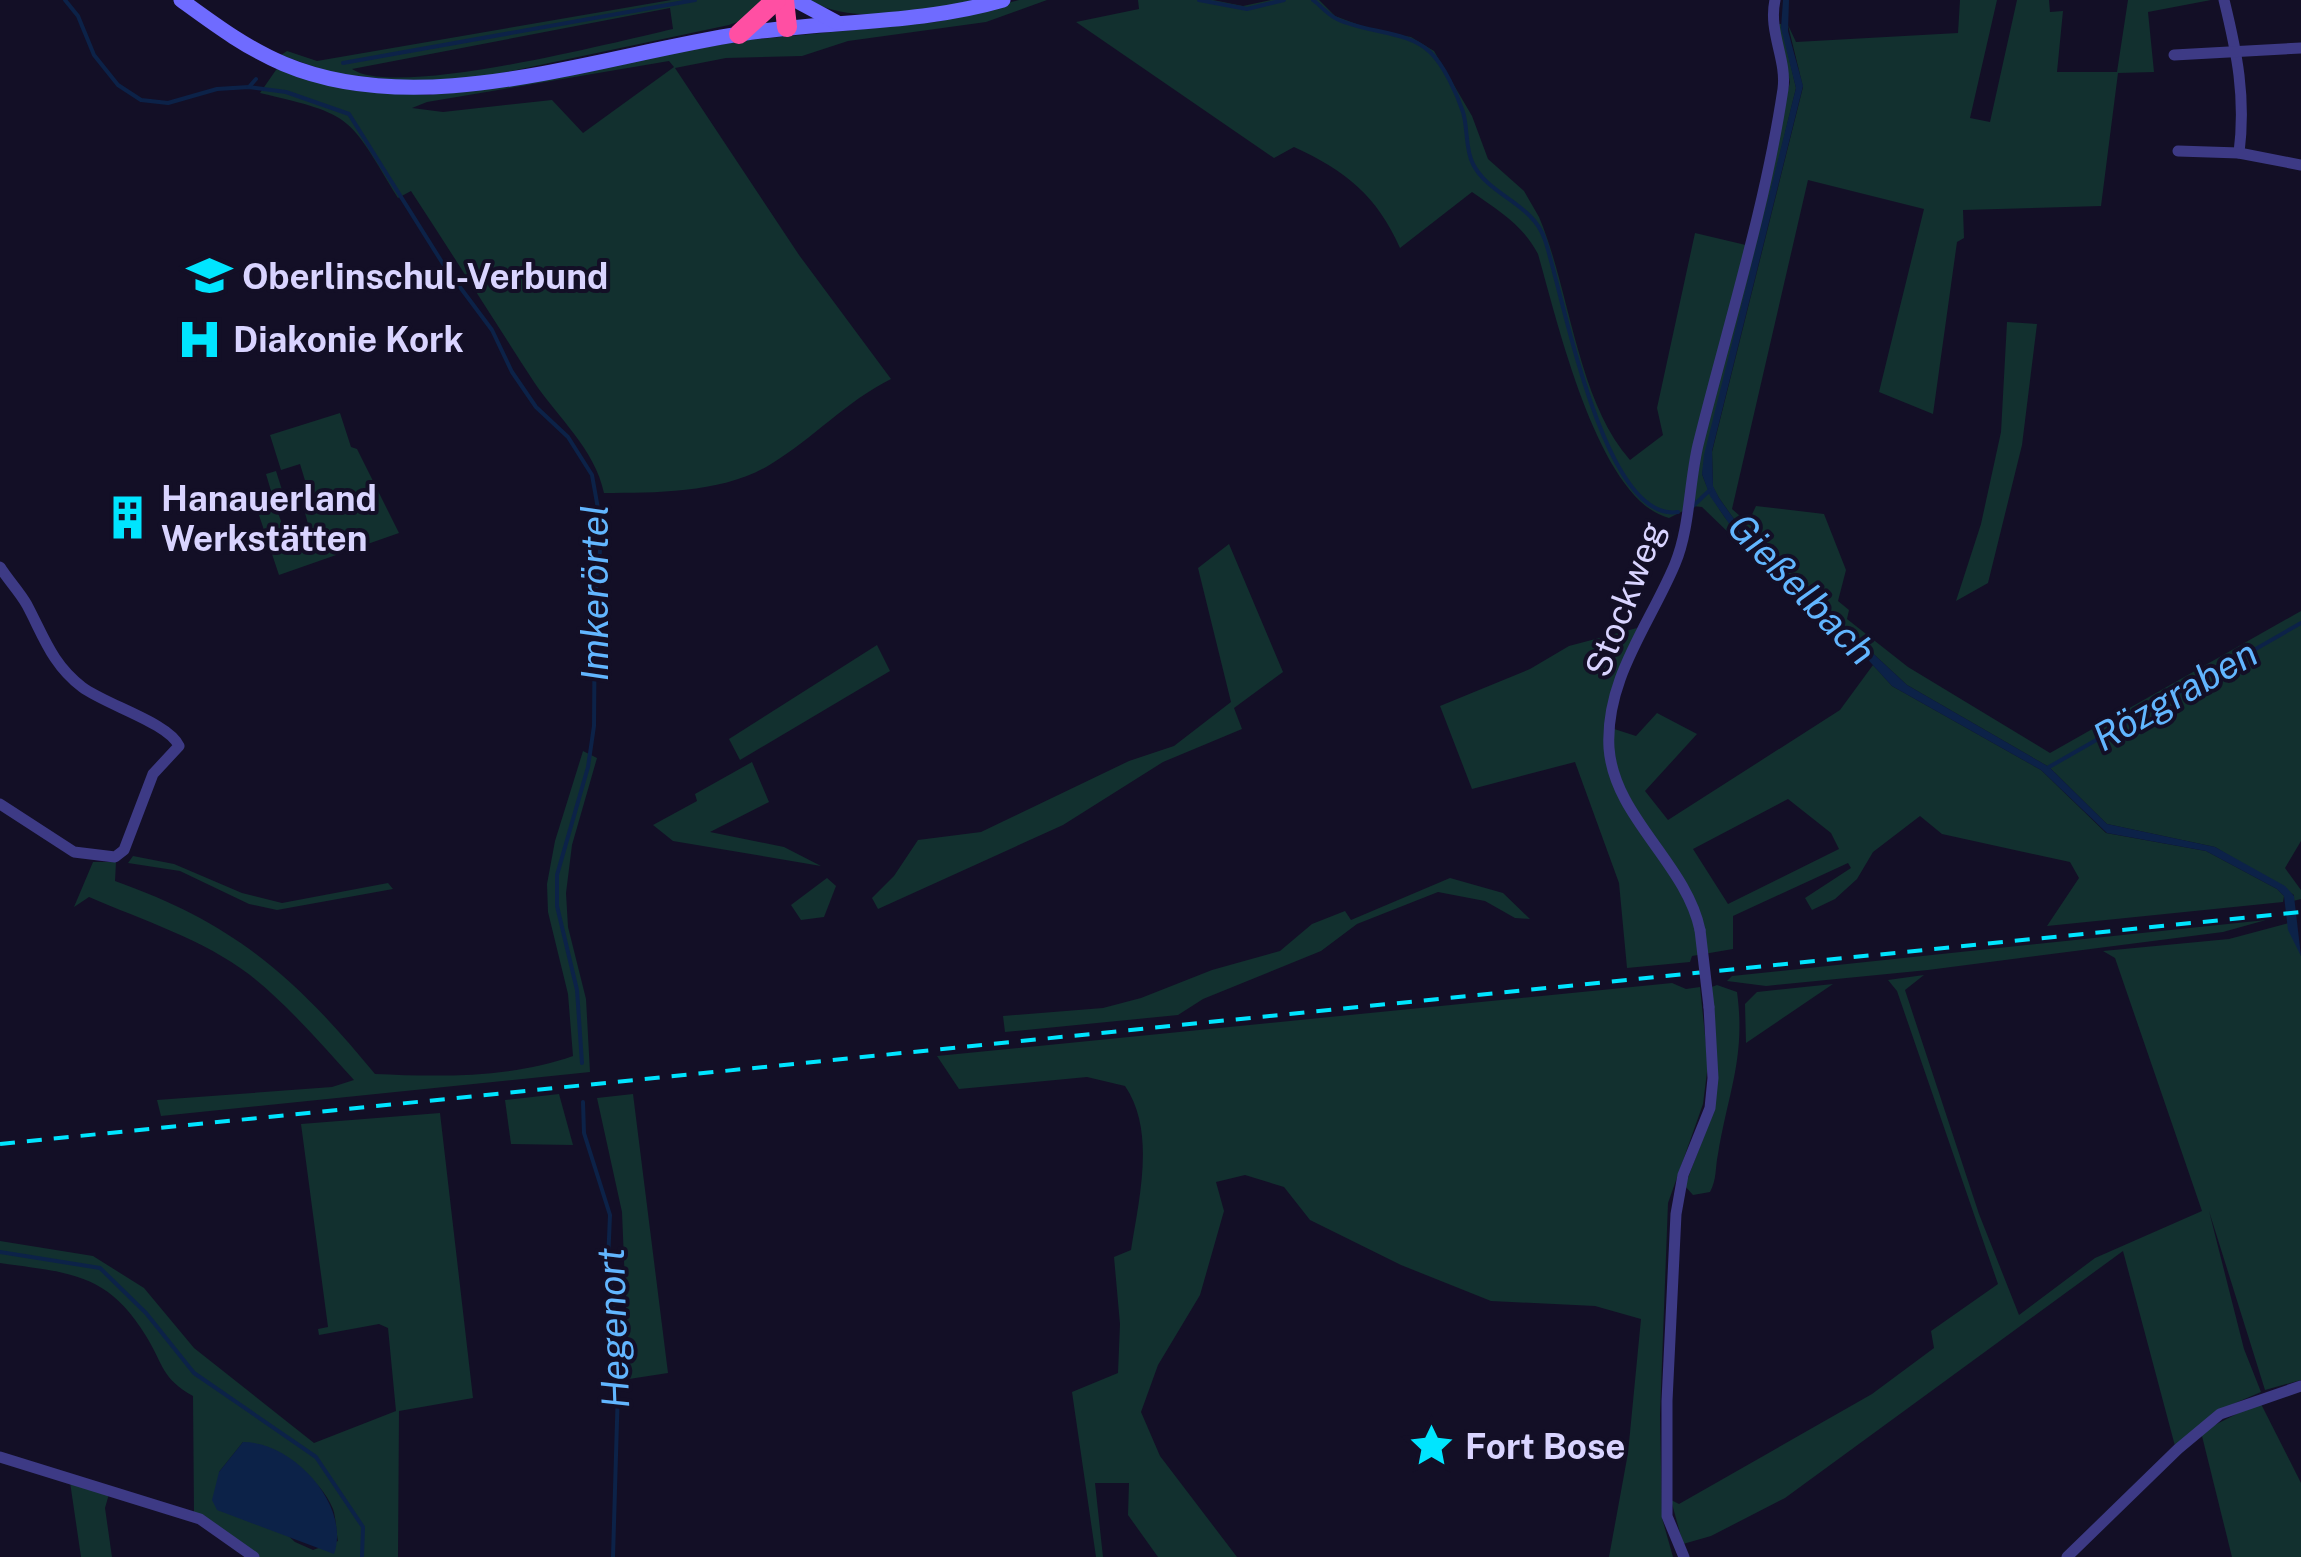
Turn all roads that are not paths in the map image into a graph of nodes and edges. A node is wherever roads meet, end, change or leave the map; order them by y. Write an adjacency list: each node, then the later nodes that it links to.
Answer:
1 (181, 0): 10 (main road)
2 (776, 0): 10 (highway)
3 (784, 0): 9 (highway)
4 (795, 0): 8 (main road)
5 (1003, 0): 8 (main road)
6 (1775, 0): 22 (street, Stockweg, bridge)
7 (2224, 0): 12 (street)
8 (839, 24): 9 (main road)
9 (787, 28): 10 (main road)
10 (739, 34)
11 (2301, 48): 12 (street)
12 (2238, 51): 13 (street); 15 (street)
13 (2174, 55)
14 (2178, 151): 15 (street)
15 (2239, 153): 16 (street)
16 (2301, 166)
17 (0, 567): 18 (street)
18 (0, 804)
19 (2301, 1386): 23 (street)
20 (0, 1456): 21 (street)
21 (254, 1557)
22 (1684, 1557)
23 (2067, 1557)

